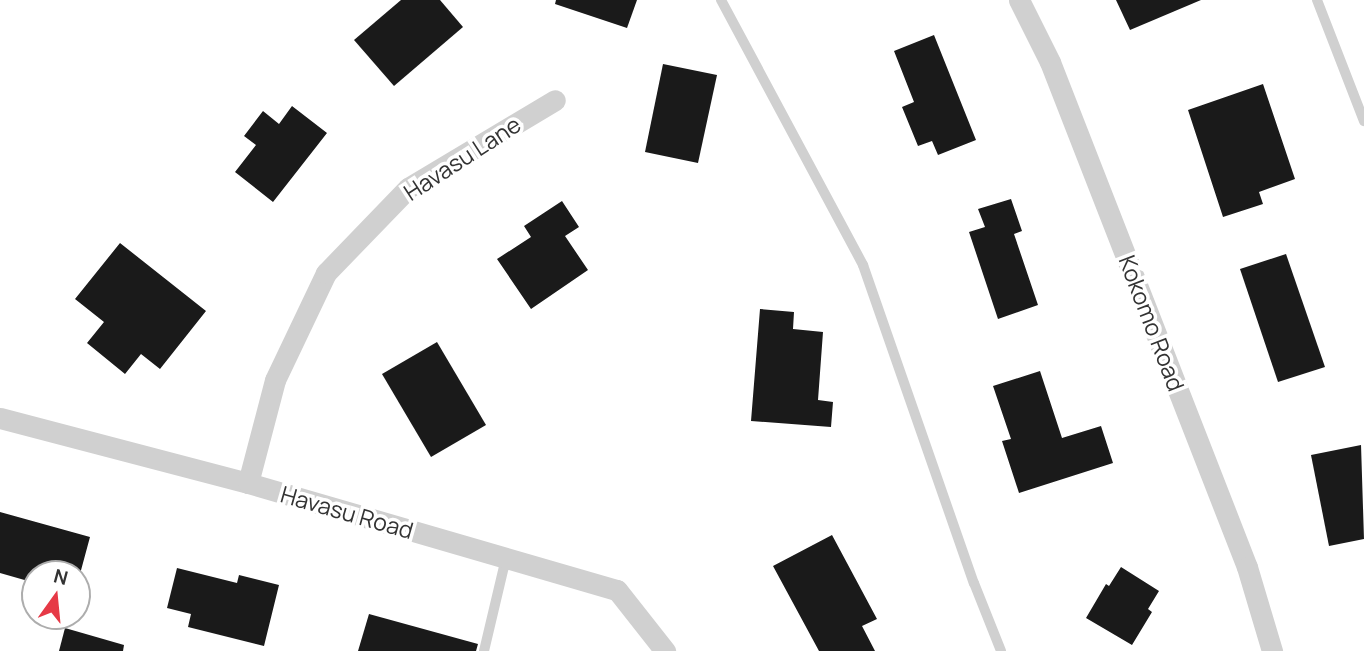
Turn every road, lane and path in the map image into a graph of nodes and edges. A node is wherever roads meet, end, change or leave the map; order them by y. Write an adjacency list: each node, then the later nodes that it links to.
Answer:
1 (721, 0): 11 (lane)
2 (1019, 0): 12 (street, Kokomo Road)
3 (1317, 0): 5 (lane)
4 (555, 100): 7 (street, Havasu Lane)
5 (1364, 121)
6 (0, 418): 7 (street, Havasu Road)
7 (248, 483): 8 (street, Havasu Road)
8 (506, 558): 9 (lane); 10 (street, Havasu Road)
9 (484, 651)
10 (665, 651)
11 (1001, 651)
12 (1272, 651)

